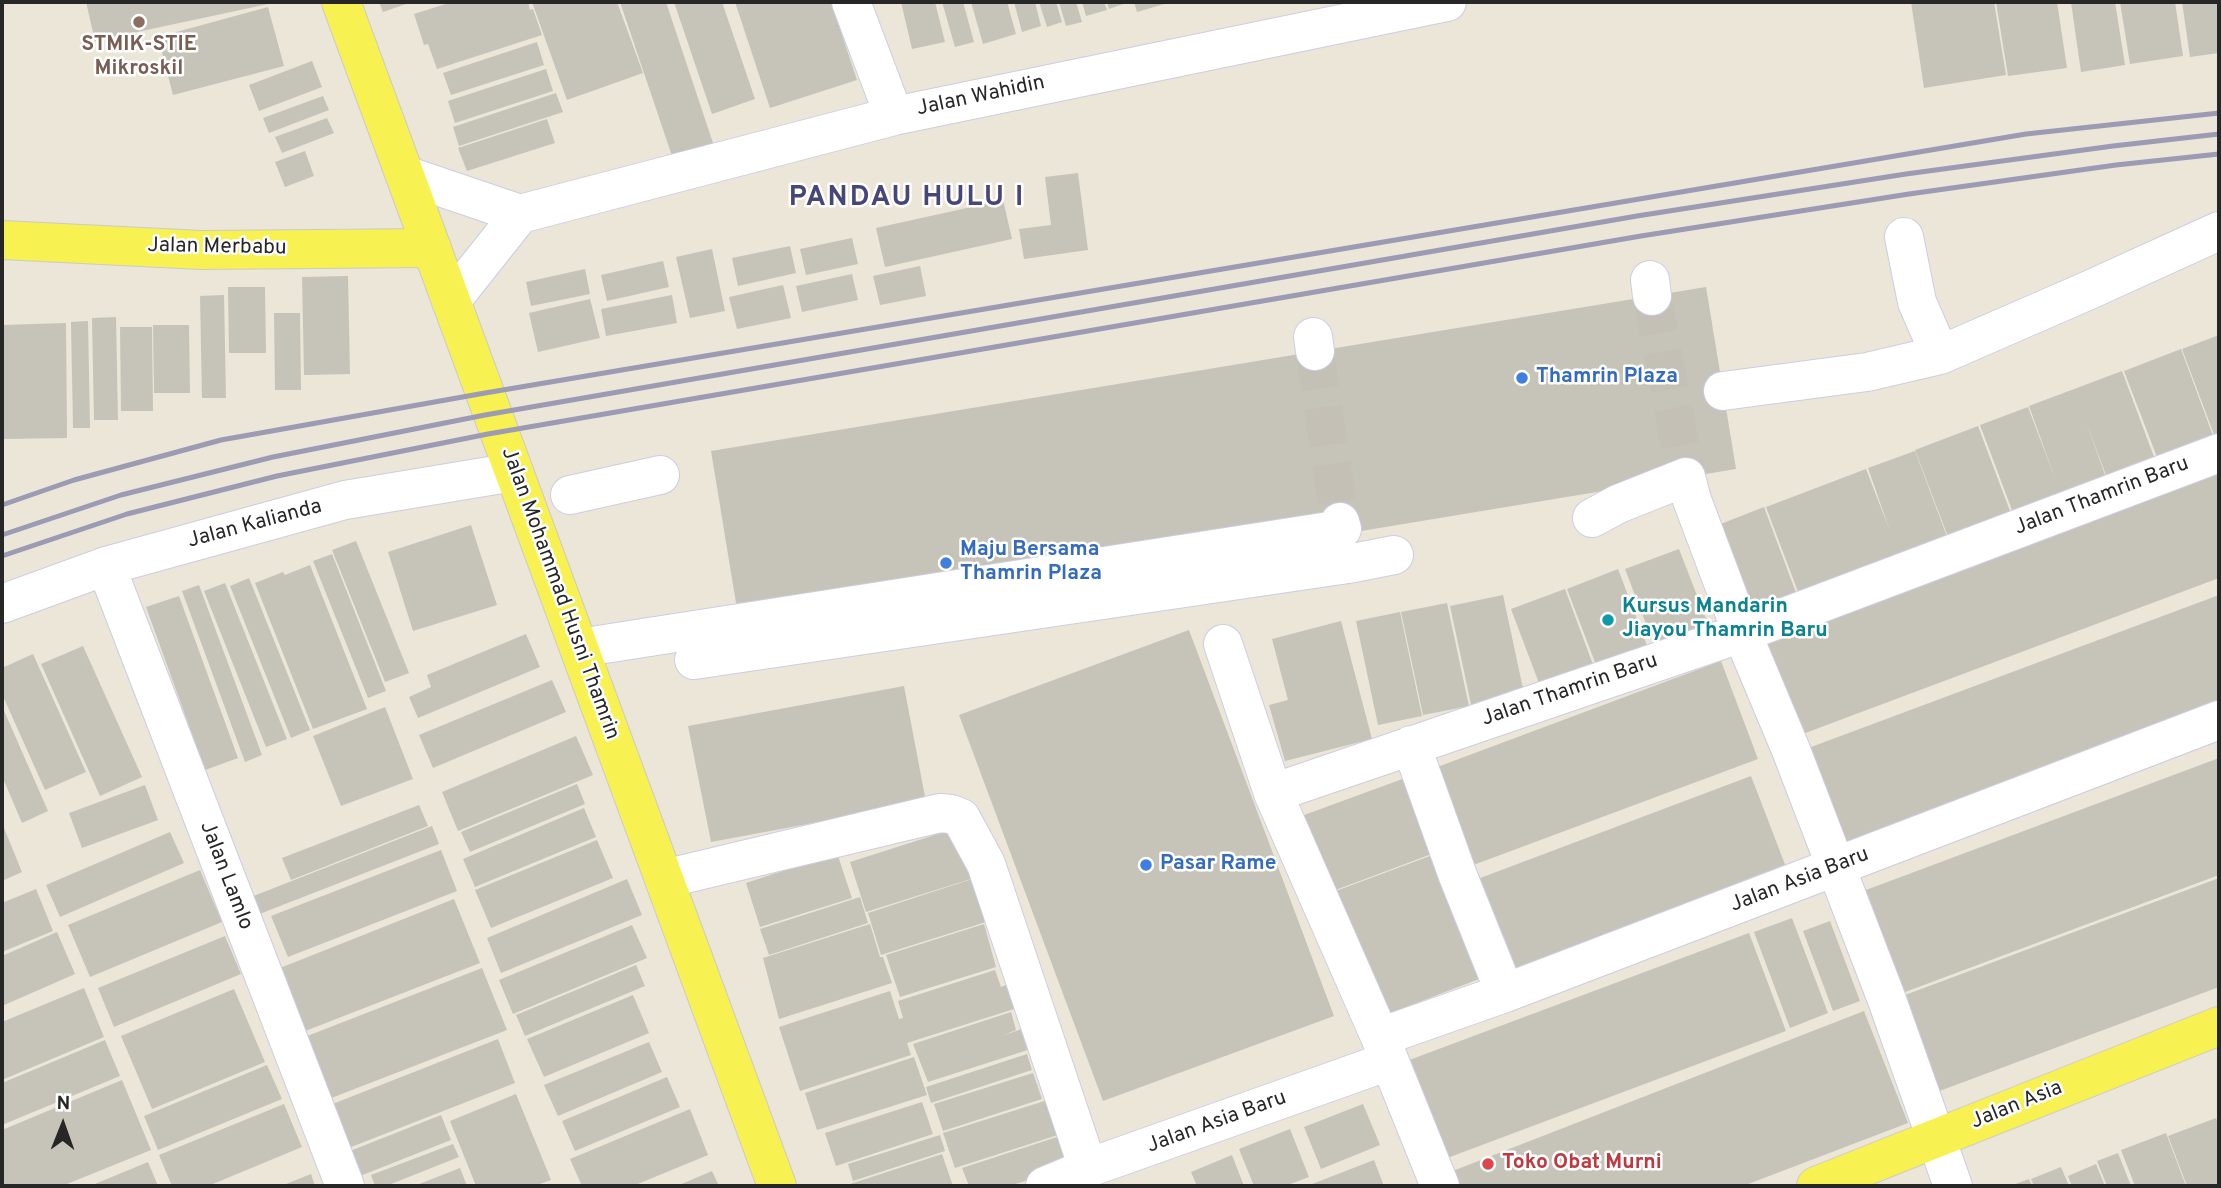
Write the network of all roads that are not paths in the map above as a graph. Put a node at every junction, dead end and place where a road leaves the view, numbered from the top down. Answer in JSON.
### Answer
{"nodes":[{"id":1,"x":341,"y":2,"type":"edge"},
{"id":2,"x":850,"y":2,"type":"edge"},
{"id":3,"x":1447,"y":2,"type":"edge"},
{"id":4,"x":1298,"y":16,"type":"edge"},
{"id":5,"x":894,"y":116,"type":"junction"},
{"id":6,"x":405,"y":175,"type":"junction"},
{"id":7,"x":520,"y":215,"type":"junction"},
{"id":8,"x":2219,"y":231,"type":"edge"},
{"id":9,"x":1904,"y":237,"type":"dead end"},
{"id":10,"x":2,"y":240,"type":"edge"},
{"id":11,"x":432,"y":248,"type":"junction"},
{"id":12,"x":451,"y":301,"type":"junction"},
{"id":13,"x":1940,"y":355,"type":"junction"},
{"id":14,"x":1723,"y":391,"type":"dead end"},
{"id":15,"x":2219,"y":453,"type":"edge"},
{"id":16,"x":514,"y":472,"type":"junction"},
{"id":17,"x":660,"y":475,"type":"dead end"},
{"id":18,"x":570,"y":495,"type":"dead end"},
{"id":19,"x":1592,"y":518,"type":"dead end"},
{"id":20,"x":1343,"y":538,"type":"junction"},
{"id":21,"x":1394,"y":555,"type":"dead end"},
{"id":22,"x":106,"y":566,"type":"junction"},
{"id":23,"x":2,"y":604,"type":"edge"},
{"id":24,"x":1742,"y":632,"type":"junction"},
{"id":25,"x":1223,"y":643,"type":"dead end"},
{"id":26,"x":579,"y":648,"type":"junction"},
{"id":27,"x":694,"y":660,"type":"dead end"},
{"id":28,"x":2219,"y":720,"type":"edge"},
{"id":29,"x":1411,"y":745,"type":"junction"},
{"id":30,"x":1273,"y":793,"type":"junction"},
{"id":31,"x":1837,"y":867,"type":"junction"},
{"id":32,"x":664,"y":879,"type":"junction"},
{"id":33,"x":1505,"y":993,"type":"junction"},
{"id":34,"x":2219,"y":1026,"type":"edge"},
{"id":35,"x":1384,"y":1049,"type":"junction"},
{"id":36,"x":1937,"y":1138,"type":"junction"},
{"id":37,"x":1088,"y":1168,"type":"junction"},
{"id":38,"x":345,"y":1186,"type":"edge"},
{"id":39,"x":777,"y":1186,"type":"edge"},
{"id":40,"x":1045,"y":1186,"type":"edge"},
{"id":41,"x":1440,"y":1186,"type":"edge"},
{"id":42,"x":1816,"y":1186,"type":"edge"},
{"id":43,"x":1953,"y":1186,"type":"edge"}],
"edges":[{"from":1,"to":6,"type":"main road","name":"Jalan Mohammad Husni Thamrin"},
{"from":2,"to":5,"type":"street"},
{"from":3,"to":4,"type":"street","name":"Jalan Wahidin"},
{"from":4,"to":5,"type":"street","name":"Jalan Wahidin"},
{"from":5,"to":7,"type":"street","name":"Jalan Wahidin"},
{"from":6,"to":7,"type":"street"},
{"from":6,"to":11,"type":"main road","name":"Jalan Mohammad Husni Thamrin"},
{"from":7,"to":12,"type":"street"},
{"from":8,"to":13,"type":"street"},
{"from":9,"to":13,"type":"street"},
{"from":10,"to":11,"type":"main road","name":"Jalan Merbabu"},
{"from":11,"to":12,"type":"main road","name":"Jalan Mohammad Husni Thamrin"},
{"from":12,"to":16,"type":"main road","name":"Jalan Mohammad Husni Thamrin"},
{"from":13,"to":14,"type":"street"},
{"from":15,"to":24,"type":"street","name":"Jalan Thamrin Baru"},
{"from":16,"to":22,"type":"street","name":"Jalan Kalianda"},
{"from":16,"to":26,"type":"main road","name":"Jalan Mohammad Husni Thamrin"},
{"from":17,"to":18,"type":"street"},
{"from":19,"to":24,"type":"street"},
{"from":20,"to":21,"type":"street"},
{"from":20,"to":26,"type":"street"},
{"from":20,"to":27,"type":"street"},
{"from":22,"to":23,"type":"street","name":"Jalan Kalianda"},
{"from":22,"to":38,"type":"street","name":"Jalan Lamlo"},
{"from":24,"to":29,"type":"street","name":"Jalan Thamrin Baru"},
{"from":24,"to":31,"type":"street"},
{"from":25,"to":30,"type":"street"},
{"from":26,"to":32,"type":"main road","name":"Jalan Mohammad Husni Thamrin"},
{"from":28,"to":31,"type":"street","name":"Jalan Asia Baru"},
{"from":29,"to":30,"type":"street","name":"Jalan Thamrin Baru"},
{"from":29,"to":33,"type":"street"},
{"from":30,"to":35,"type":"street"},
{"from":31,"to":33,"type":"street","name":"Jalan Asia Baru"},
{"from":31,"to":36,"type":"street"},
{"from":32,"to":37,"type":"street"},
{"from":32,"to":39,"type":"main road","name":"Jalan Mohammad Husni Thamrin"},
{"from":33,"to":35,"type":"street","name":"Jalan Asia Baru"},
{"from":34,"to":36,"type":"main road","name":"Jalan Asia"},
{"from":35,"to":37,"type":"street","name":"Jalan Asia Baru"},
{"from":35,"to":41,"type":"street"},
{"from":36,"to":42,"type":"main road","name":"Jalan Asia"},
{"from":36,"to":43,"type":"street"},
{"from":37,"to":40,"type":"street","name":"Jalan Asia Baru"}]}
